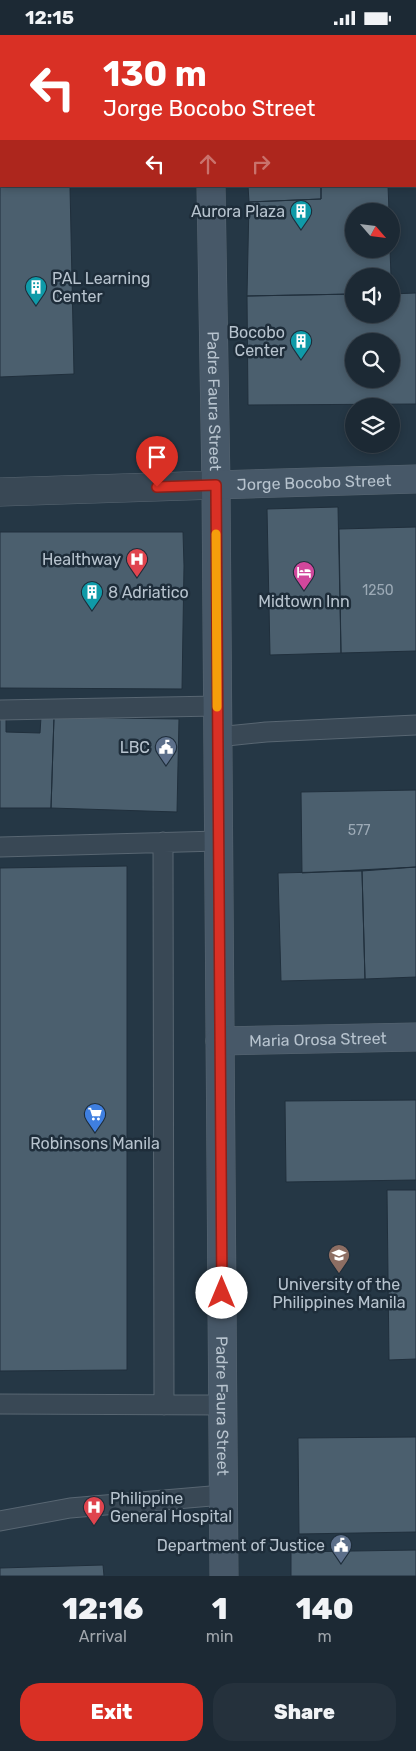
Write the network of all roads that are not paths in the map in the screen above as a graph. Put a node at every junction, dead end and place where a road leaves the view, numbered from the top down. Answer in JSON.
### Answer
{"nodes":[{"id":1,"x":212,"y":187,"type":"edge"},
{"id":2,"x":416,"y":479,"type":"edge"},
{"id":3,"x":216,"y":485,"type":"junction"},
{"id":4,"x":0,"y":492,"type":"edge"},
{"id":5,"x":217,"y":706,"type":"junction"},
{"id":6,"x":0,"y":709,"type":"edge"},
{"id":7,"x":416,"y":725,"type":"edge"},
{"id":8,"x":217,"y":737,"type":"junction"},
{"id":9,"x":218,"y":841,"type":"junction"},
{"id":10,"x":163,"y":842,"type":"junction"},
{"id":11,"x":0,"y":847,"type":"edge"},
{"id":12,"x":416,"y":1037,"type":"edge"},
{"id":13,"x":220,"y":1041,"type":"junction"},
{"id":14,"x":0,"y":1405,"type":"edge"},
{"id":15,"x":164,"y":1405,"type":"junction"},
{"id":16,"x":223,"y":1405,"type":"junction"},
{"id":17,"x":223,"y":1495,"type":"junction"},
{"id":18,"x":0,"y":1521,"type":"edge"},
{"id":19,"x":224,"y":1576,"type":"edge"}],
"edges":[{"from":1,"to":3,"type":"street","name":"Padre Faura Street"},
{"from":2,"to":3,"type":"street","name":"Jorge Bocobo Street"},
{"from":3,"to":4,"type":"street","name":"Jorge Bocobo Street"},
{"from":3,"to":5,"type":"street","name":"Padre Faura Street"},
{"from":5,"to":6,"type":"lane"},
{"from":5,"to":8,"type":"street","name":"Padre Faura Street"},
{"from":7,"to":8,"type":"lane"},
{"from":8,"to":9,"type":"street","name":"Padre Faura Street"},
{"from":9,"to":10,"type":"lane"},
{"from":9,"to":13,"type":"street","name":"Padre Faura Street"},
{"from":10,"to":11,"type":"lane"},
{"from":10,"to":15,"type":"lane"},
{"from":12,"to":13,"type":"street","name":"Maria Orosa Street"},
{"from":13,"to":16,"type":"street","name":"Padre Faura Street"},
{"from":14,"to":15,"type":"lane"},
{"from":15,"to":16,"type":"lane"},
{"from":16,"to":17,"type":"street","name":"Padre Faura Street"},
{"from":17,"to":18,"type":"lane"},
{"from":17,"to":19,"type":"street","name":"Padre Faura Street"}]}
